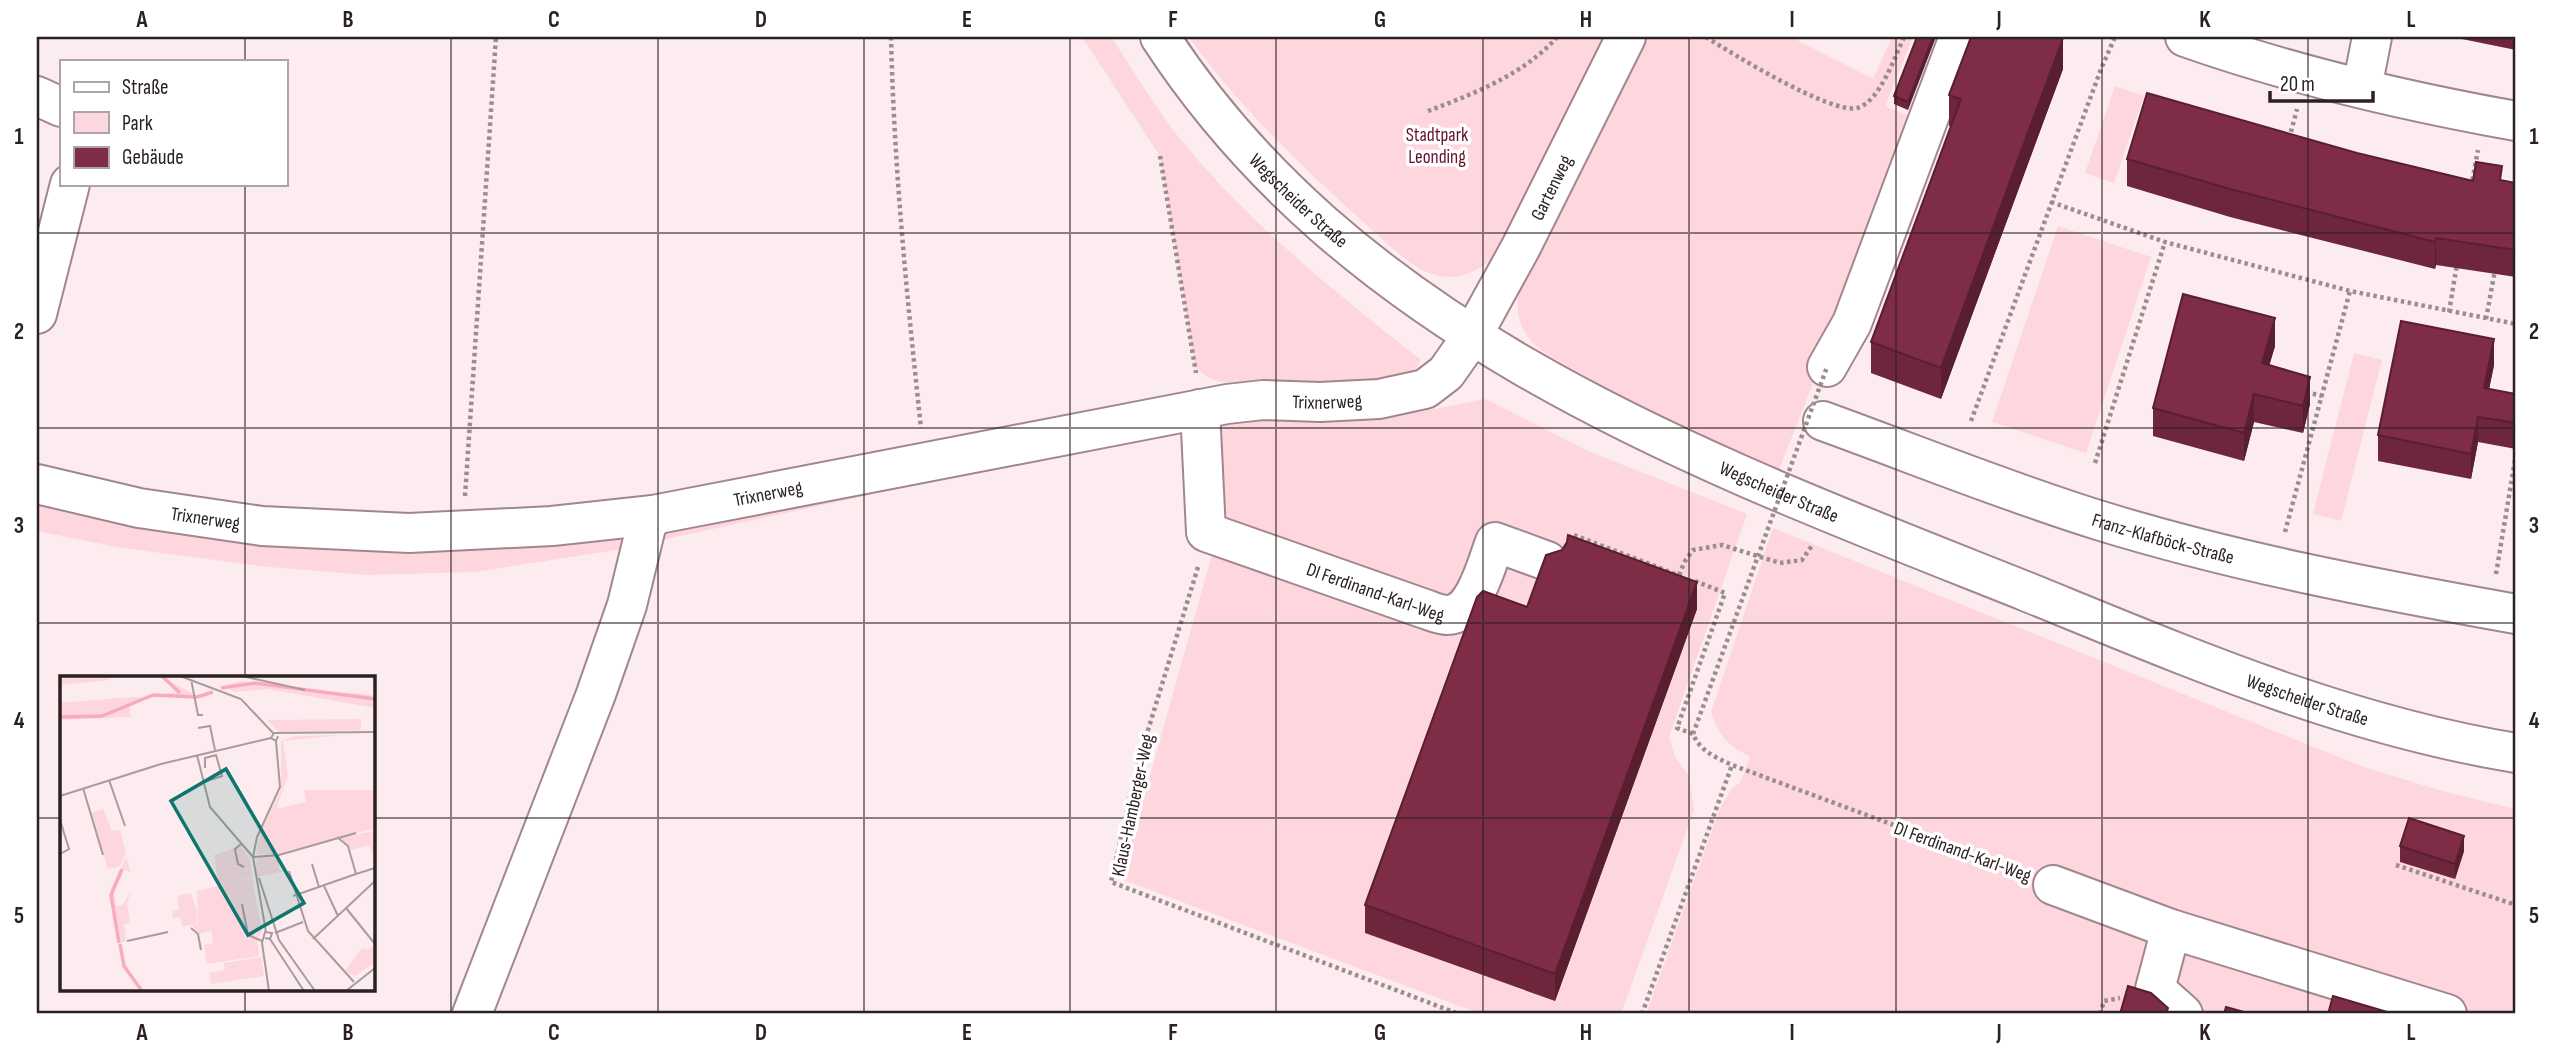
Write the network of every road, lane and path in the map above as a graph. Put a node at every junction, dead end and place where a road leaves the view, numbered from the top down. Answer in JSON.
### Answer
{"nodes":[{"id":1,"x":496,"y":37,"type":"edge"},
{"id":2,"x":891,"y":37,"type":"edge"},
{"id":3,"x":1160,"y":37,"type":"edge"},
{"id":4,"x":1557,"y":37,"type":"edge"},
{"id":5,"x":1626,"y":37,"type":"edge"},
{"id":6,"x":1706,"y":37,"type":"edge"},
{"id":7,"x":1904,"y":37,"type":"edge"},
{"id":8,"x":1959,"y":37,"type":"edge"},
{"id":9,"x":2115,"y":37,"type":"edge"},
{"id":10,"x":2185,"y":37,"type":"edge"},
{"id":11,"x":2372,"y":37,"type":"edge"},
{"id":12,"x":2362,"y":89,"type":"junction"},
{"id":13,"x":37,"y":96,"type":"edge"},
{"id":14,"x":60,"y":107,"type":"edge"},
{"id":15,"x":1428,"y":111,"type":"dead end"},
{"id":16,"x":2516,"y":121,"type":"edge"},
{"id":17,"x":1160,"y":156,"type":"dead end"},
{"id":18,"x":2473,"y":175,"type":"edge"},
{"id":19,"x":69,"y":186,"type":"edge"},
{"id":20,"x":2471,"y":189,"type":"edge"},
{"id":21,"x":2052,"y":202,"type":"junction"},
{"id":22,"x":2165,"y":242,"type":"junction"},
{"id":23,"x":2459,"y":257,"type":"edge"},
{"id":24,"x":2496,"y":264,"type":"edge"},
{"id":25,"x":2350,"y":291,"type":"junction"},
{"id":26,"x":2449,"y":312,"type":"junction"},
{"id":27,"x":37,"y":314,"type":"edge"},
{"id":28,"x":2486,"y":319,"type":"junction"},
{"id":29,"x":2516,"y":324,"type":"edge"},
{"id":30,"x":1472,"y":336,"type":"junction"},
{"id":31,"x":1195,"y":367,"type":"dead end"},
{"id":32,"x":1827,"y":367,"type":"joint"},
{"id":33,"x":2299,"y":390,"type":"edge"},
{"id":34,"x":2322,"y":396,"type":"junction"},
{"id":35,"x":1200,"y":409,"type":"junction"},
{"id":36,"x":1823,"y":421,"type":"dead end"},
{"id":37,"x":1971,"y":421,"type":"dead end"},
{"id":38,"x":2516,"y":454,"type":"edge"},
{"id":39,"x":924,"y":462,"type":"junction"},
{"id":40,"x":2095,"y":463,"type":"dead end"},
{"id":41,"x":37,"y":484,"type":"edge"},
{"id":42,"x":653,"y":515,"type":"junction"},
{"id":43,"x":463,"y":532,"type":"junction"},
{"id":44,"x":1206,"y":532,"type":"junction"},
{"id":45,"x":1817,"y":538,"type":"dead end"},
{"id":46,"x":1547,"y":561,"type":"joint"},
{"id":47,"x":2276,"y":566,"type":"junction"},
{"id":48,"x":1661,"y":568,"type":"junction"},
{"id":49,"x":1679,"y":575,"type":"junction"},
{"id":50,"x":1657,"y":578,"type":"edge"},
{"id":51,"x":2503,"y":612,"type":"edge"},
{"id":52,"x":1692,"y":734,"type":"junction"},
{"id":53,"x":2516,"y":753,"type":"edge"},
{"id":54,"x":1732,"y":765,"type":"junction"},
{"id":55,"x":2396,"y":866,"type":"dead end"},
{"id":56,"x":2053,"y":885,"type":"joint"},
{"id":57,"x":2516,"y":905,"type":"edge"},
{"id":58,"x":2171,"y":929,"type":"junction"},
{"id":59,"x":472,"y":1014,"type":"edge"},
{"id":60,"x":1459,"y":1014,"type":"edge"},
{"id":61,"x":1642,"y":1014,"type":"edge"},
{"id":62,"x":2183,"y":1014,"type":"edge"},
{"id":63,"x":2447,"y":1014,"type":"edge"}],
"edges":[{"from":1,"to":43,"type":"path"},
{"from":2,"to":39,"type":"path"},
{"from":3,"to":30,"type":"street","name":"Wegscheider Straße"},
{"from":4,"to":15,"type":"path"},
{"from":5,"to":30,"type":"street","name":"Gartenweg"},
{"from":6,"to":7,"type":"path"},
{"from":8,"to":32,"type":"street"},
{"from":9,"to":21,"type":"path"},
{"from":10,"to":12,"type":"street"},
{"from":11,"to":12,"type":"street"},
{"from":12,"to":16,"type":"street"},
{"from":13,"to":14,"type":"street"},
{"from":17,"to":31,"type":"path"},
{"from":18,"to":20,"type":"path"},
{"from":19,"to":27,"type":"street"},
{"from":21,"to":22,"type":"path"},
{"from":21,"to":37,"type":"path"},
{"from":22,"to":25,"type":"path"},
{"from":22,"to":40,"type":"path"},
{"from":23,"to":26,"type":"path"},
{"from":24,"to":28,"type":"path"},
{"from":25,"to":26,"type":"path"},
{"from":25,"to":34,"type":"path"},
{"from":26,"to":28,"type":"path"},
{"from":28,"to":29,"type":"path"},
{"from":30,"to":35,"type":"street","name":"Trixnerweg"},
{"from":30,"to":53,"type":"street","name":"Wegscheider Straße"},
{"from":32,"to":52,"type":"path","bridge":true},
{"from":33,"to":34,"type":"path"},
{"from":34,"to":47,"type":"path"},
{"from":35,"to":39,"type":"street","name":"Trixnerweg"},
{"from":35,"to":44,"type":"street"},
{"from":36,"to":47,"type":"street","name":"Franz-Klafböck-Straße"},
{"from":38,"to":51,"type":"path"},
{"from":39,"to":42,"type":"street","name":"Trixnerweg"},
{"from":41,"to":43,"type":"street","name":"Trixnerweg"},
{"from":42,"to":43,"type":"street","name":"Trixnerweg"},
{"from":42,"to":59,"type":"street"},
{"from":44,"to":46,"type":"street","name":"DI Ferdinand-Karl-Weg"},
{"from":44,"to":60,"type":"path","name":"Klaus-Hamberger-Weg"},
{"from":45,"to":49,"type":"path"},
{"from":46,"to":48,"type":"path"},
{"from":47,"to":51,"type":"street","name":"Franz-Klafböck-Straße"},
{"from":48,"to":49,"type":"path"},
{"from":48,"to":50,"type":"path"},
{"from":49,"to":52,"type":"path"},
{"from":52,"to":54,"type":"path","name":"DI Ferdinand-Karl-Weg"},
{"from":54,"to":56,"type":"path","name":"DI Ferdinand-Karl-Weg"},
{"from":54,"to":61,"type":"path"},
{"from":55,"to":57,"type":"path"},
{"from":56,"to":58,"type":"street","name":"DI Ferdinand-Karl-Weg"},
{"from":58,"to":62,"type":"street"},
{"from":58,"to":63,"type":"street","name":"DI Ferdinand-Karl-Weg"}]}
